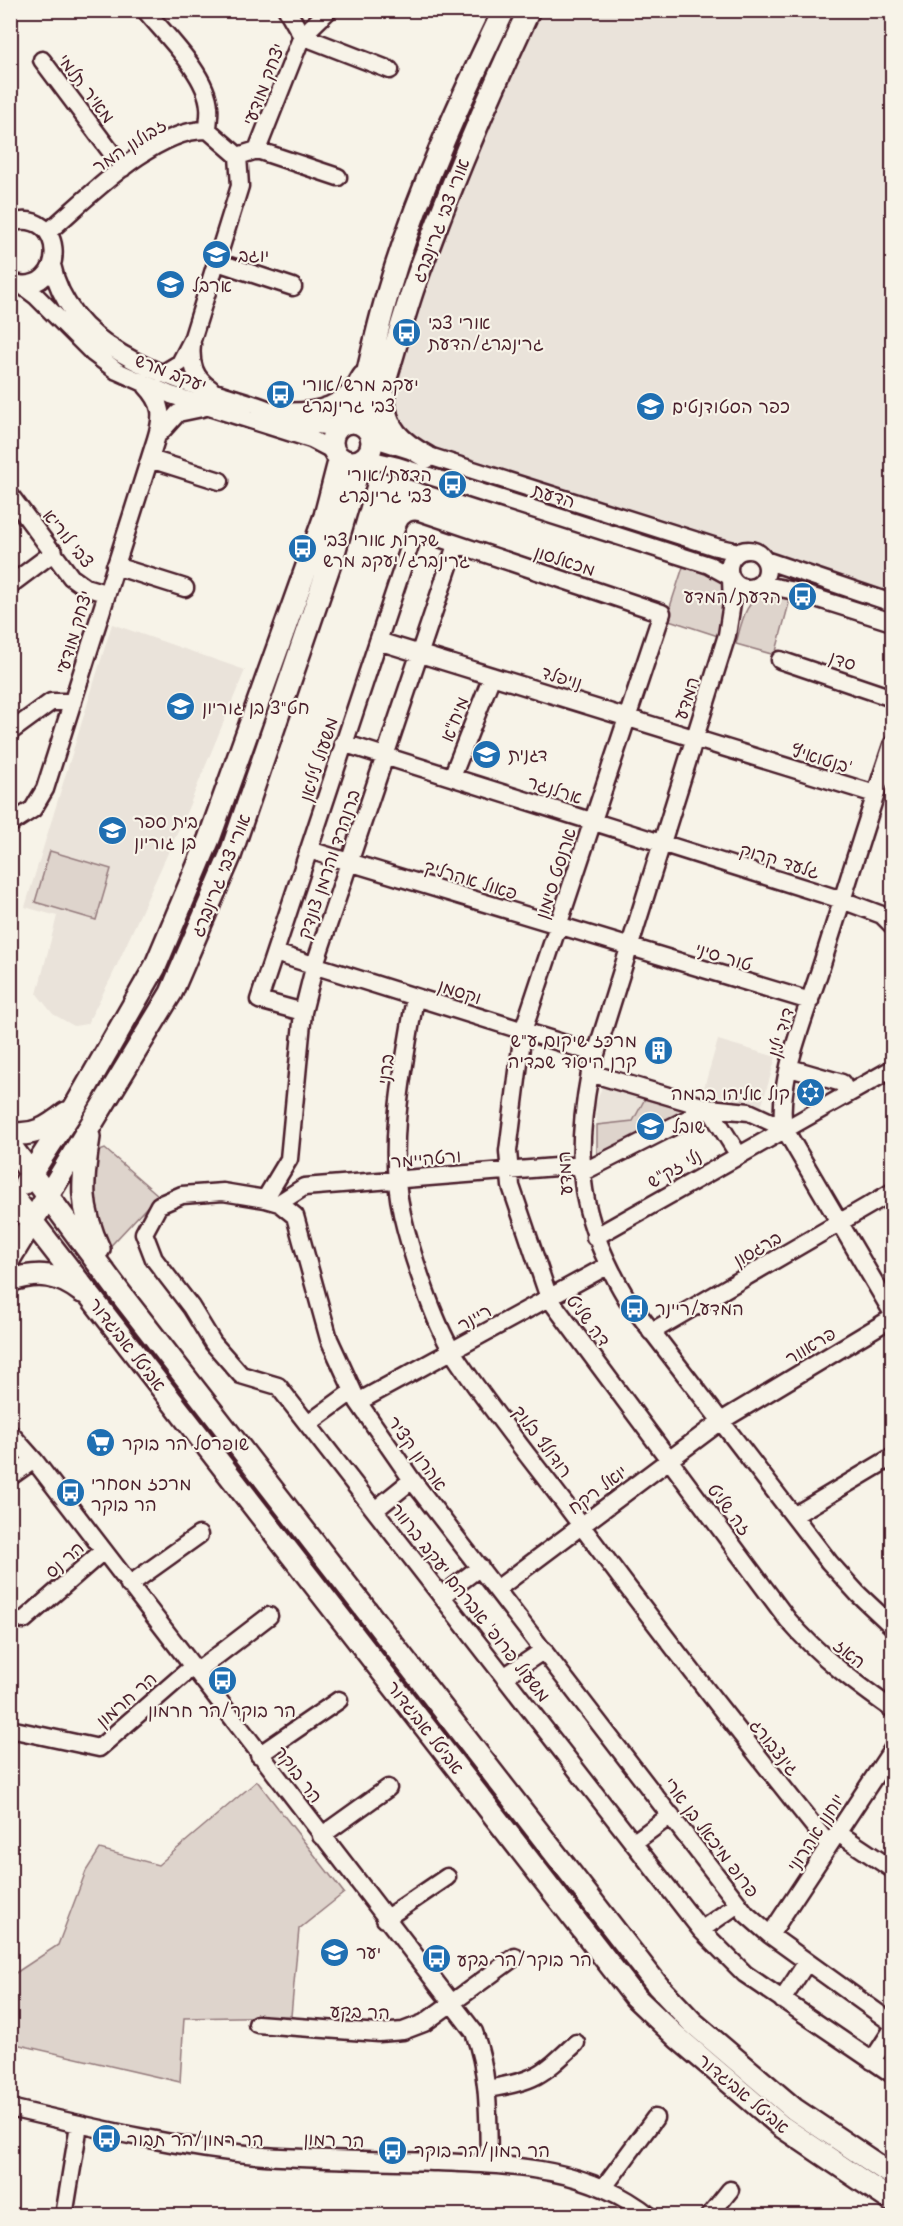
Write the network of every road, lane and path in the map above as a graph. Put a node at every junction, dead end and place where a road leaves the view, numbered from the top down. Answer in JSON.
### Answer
{"nodes":[{"id":1,"x":145,"y":10,"type":"edge"},
{"id":2,"x":287,"y":10,"type":"edge"},
{"id":3,"x":329,"y":10,"type":"edge"},
{"id":4,"x":504,"y":10,"type":"edge"},
{"id":5,"x":529,"y":10,"type":"edge"},
{"id":6,"x":302,"y":36,"type":"junction"},
{"id":7,"x":42,"y":60,"type":"dead end"},
{"id":8,"x":390,"y":70,"type":"dead end"},
{"id":9,"x":208,"y":130,"type":"junction"},
{"id":10,"x":257,"y":150,"type":"junction"},
{"id":11,"x":238,"y":156,"type":"junction"},
{"id":12,"x":123,"y":168,"type":"junction"},
{"id":13,"x":338,"y":177,"type":"dead end"},
{"id":14,"x":10,"y":223,"type":"edge"},
{"id":15,"x":48,"y":232,"type":"junction"},
{"id":16,"x":218,"y":262,"type":"junction"},
{"id":17,"x":52,"y":265,"type":"junction"},
{"id":18,"x":15,"y":283,"type":"edge"},
{"id":19,"x":293,"y":287,"type":"dead end"},
{"id":20,"x":192,"y":340,"type":"junction"},
{"id":21,"x":369,"y":366,"type":"junction"},
{"id":22,"x":162,"y":374,"type":"junction"},
{"id":23,"x":386,"y":381,"type":"junction"},
{"id":24,"x":146,"y":386,"type":"junction"},
{"id":25,"x":212,"y":400,"type":"junction"},
{"id":26,"x":285,"y":414,"type":"junction"},
{"id":27,"x":344,"y":424,"type":"junction"},
{"id":28,"x":372,"y":437,"type":"junction"},
{"id":29,"x":156,"y":439,"type":"junction"},
{"id":30,"x":337,"y":454,"type":"junction"},
{"id":31,"x":427,"y":457,"type":"junction"},
{"id":32,"x":150,"y":459,"type":"junction"},
{"id":33,"x":363,"y":459,"type":"junction"},
{"id":34,"x":220,"y":481,"type":"dead end"},
{"id":35,"x":10,"y":495,"type":"edge"},
{"id":36,"x":456,"y":545,"type":"junction"},
{"id":37,"x":54,"y":552,"type":"junction"},
{"id":38,"x":739,"y":552,"type":"junction"},
{"id":39,"x":765,"y":561,"type":"junction"},
{"id":40,"x":115,"y":566,"type":"junction"},
{"id":41,"x":730,"y":578,"type":"junction"},
{"id":42,"x":10,"y":585,"type":"edge"},
{"id":43,"x":759,"y":585,"type":"junction"},
{"id":44,"x":185,"y":588,"type":"dead end"},
{"id":45,"x":105,"y":592,"type":"junction"},
{"id":46,"x":892,"y":603,"type":"edge"},
{"id":47,"x":662,"y":613,"type":"joint"},
{"id":48,"x":892,"y":622,"type":"edge"},
{"id":49,"x":727,"y":635,"type":"junction"},
{"id":50,"x":378,"y":640,"type":"junction"},
{"id":51,"x":420,"y":654,"type":"junction"},
{"id":52,"x":780,"y":660,"type":"dead end"},
{"id":53,"x":492,"y":676,"type":"junction"},
{"id":54,"x":892,"y":698,"type":"edge"},
{"id":55,"x":73,"y":702,"type":"junction"},
{"id":56,"x":627,"y":718,"type":"junction"},
{"id":57,"x":10,"y":732,"type":"edge"},
{"id":58,"x":693,"y":738,"type":"junction"},
{"id":59,"x":343,"y":743,"type":"junction"},
{"id":60,"x":892,"y":745,"type":"edge"},
{"id":61,"x":385,"y":756,"type":"junction"},
{"id":62,"x":444,"y":775,"type":"junction"},
{"id":63,"x":875,"y":795,"type":"junction"},
{"id":64,"x":593,"y":822,"type":"junction"},
{"id":65,"x":10,"y":824,"type":"edge"},
{"id":66,"x":661,"y":843,"type":"junction"},
{"id":67,"x":309,"y":850,"type":"junction"},
{"id":68,"x":349,"y":862,"type":"junction"},
{"id":69,"x":842,"y":900,"type":"junction"},
{"id":70,"x":558,"y":925,"type":"junction"},
{"id":71,"x":892,"y":925,"type":"edge"},
{"id":72,"x":628,"y":947,"type":"junction"},
{"id":73,"x":275,"y":953,"type":"junction"},
{"id":74,"x":315,"y":964,"type":"junction"},
{"id":75,"x":416,"y":998,"type":"junction"},
{"id":76,"x":810,"y":1002,"type":"junction"},
{"id":77,"x":303,"y":1012,"type":"junction"},
{"id":78,"x":523,"y":1031,"type":"junction"},
{"id":79,"x":594,"y":1053,"type":"junction"},
{"id":80,"x":790,"y":1068,"type":"junction"},
{"id":81,"x":892,"y":1069,"type":"edge"},
{"id":82,"x":590,"y":1073,"type":"junction"},
{"id":83,"x":848,"y":1094,"type":"junction"},
{"id":84,"x":76,"y":1105,"type":"junction"},
{"id":85,"x":710,"y":1108,"type":"junction"},
{"id":86,"x":91,"y":1126,"type":"junction"},
{"id":87,"x":784,"y":1128,"type":"junction"},
{"id":88,"x":10,"y":1133,"type":"edge"},
{"id":89,"x":10,"y":1145,"type":"edge"},
{"id":90,"x":508,"y":1151,"type":"joint"},
{"id":91,"x":738,"y":1154,"type":"junction"},
{"id":92,"x":581,"y":1169,"type":"junction"},
{"id":93,"x":32,"y":1174,"type":"junction"},
{"id":94,"x":510,"y":1178,"type":"junction"},
{"id":95,"x":398,"y":1180,"type":"junction"},
{"id":96,"x":892,"y":1192,"type":"edge"},
{"id":97,"x":49,"y":1195,"type":"junction"},
{"id":98,"x":12,"y":1199,"type":"edge"},
{"id":99,"x":272,"y":1201,"type":"junction"},
{"id":100,"x":33,"y":1221,"type":"junction"},
{"id":101,"x":840,"y":1223,"type":"junction"},
{"id":102,"x":595,"y":1237,"type":"junction"},
{"id":103,"x":10,"y":1258,"type":"edge"},
{"id":104,"x":608,"y":1266,"type":"junction"},
{"id":105,"x":10,"y":1281,"type":"edge"},
{"id":106,"x":120,"y":1293,"type":"junction"},
{"id":107,"x":549,"y":1298,"type":"junction"},
{"id":108,"x":97,"y":1304,"type":"junction"},
{"id":109,"x":892,"y":1312,"type":"edge"},
{"id":110,"x":892,"y":1318,"type":"edge"},
{"id":111,"x":651,"y":1332,"type":"junction"},
{"id":112,"x":452,"y":1351,"type":"junction"},
{"id":113,"x":356,"y":1397,"type":"junction"},
{"id":114,"x":721,"y":1421,"type":"junction"},
{"id":115,"x":308,"y":1424,"type":"junction"},
{"id":116,"x":10,"y":1433,"type":"edge"},
{"id":117,"x":892,"y":1456,"type":"edge"},
{"id":118,"x":34,"y":1460,"type":"junction"},
{"id":119,"x":669,"y":1460,"type":"junction"},
{"id":120,"x":10,"y":1477,"type":"edge"},
{"id":121,"x":412,"y":1480,"type":"junction"},
{"id":122,"x":375,"y":1510,"type":"junction"},
{"id":123,"x":795,"y":1515,"type":"junction"},
{"id":124,"x":581,"y":1525,"type":"junction"},
{"id":125,"x":199,"y":1535,"type":"dead end"},
{"id":126,"x":103,"y":1551,"type":"junction"},
{"id":127,"x":480,"y":1567,"type":"junction"},
{"id":128,"x":129,"y":1585,"type":"junction"},
{"id":129,"x":497,"y":1588,"type":"junction"},
{"id":130,"x":441,"y":1596,"type":"junction"},
{"id":131,"x":269,"y":1616,"type":"dead end"},
{"id":132,"x":889,"y":1617,"type":"edge"},
{"id":133,"x":24,"y":1620,"type":"dead end"},
{"id":134,"x":788,"y":1620,"type":"joint"},
{"id":135,"x":544,"y":1650,"type":"junction"},
{"id":136,"x":194,"y":1670,"type":"junction"},
{"id":137,"x":690,"y":1672,"type":"joint"},
{"id":138,"x":504,"y":1677,"type":"junction"},
{"id":139,"x":339,"y":1700,"type":"dead end"},
{"id":140,"x":892,"y":1708,"type":"edge"},
{"id":141,"x":591,"y":1710,"type":"joint"},
{"id":142,"x":10,"y":1729,"type":"edge"},
{"id":143,"x":892,"y":1750,"type":"edge"},
{"id":144,"x":259,"y":1755,"type":"junction"},
{"id":145,"x":388,"y":1788,"type":"dead end"},
{"id":146,"x":671,"y":1815,"type":"junction"},
{"id":147,"x":321,"y":1836,"type":"junction"},
{"id":148,"x":834,"y":1839,"type":"junction"},
{"id":149,"x":633,"y":1843,"type":"junction"},
{"id":150,"x":892,"y":1869,"type":"edge"},
{"id":151,"x":447,"y":1877,"type":"dead end"},
{"id":152,"x":738,"y":1904,"type":"junction"},
{"id":153,"x":385,"y":1919,"type":"junction"},
{"id":154,"x":701,"y":1930,"type":"junction"},
{"id":155,"x":770,"y":1935,"type":"junction"},
{"id":156,"x":515,"y":1957,"type":"dead end"},
{"id":157,"x":807,"y":1962,"type":"junction"},
{"id":158,"x":782,"y":2000,"type":"junction"},
{"id":159,"x":453,"y":2003,"type":"junction"},
{"id":160,"x":892,"y":2023,"type":"edge"},
{"id":161,"x":257,"y":2024,"type":"dead end"},
{"id":162,"x":892,"y":2030,"type":"edge"},
{"id":163,"x":576,"y":2043,"type":"dead end"},
{"id":164,"x":872,"y":2061,"type":"junction"},
{"id":165,"x":892,"y":2074,"type":"edge"},
{"id":166,"x":488,"y":2089,"type":"junction"},
{"id":167,"x":10,"y":2108,"type":"edge"},
{"id":168,"x":655,"y":2118,"type":"dead end"},
{"id":169,"x":79,"y":2125,"type":"junction"},
{"id":170,"x":489,"y":2164,"type":"junction"},
{"id":171,"x":892,"y":2175,"type":"edge"},
{"id":172,"x":604,"y":2187,"type":"junction"},
{"id":173,"x":730,"y":2190,"type":"dead end"},
{"id":174,"x":892,"y":2201,"type":"edge"},
{"id":175,"x":64,"y":2216,"type":"edge"},
{"id":176,"x":650,"y":2216,"type":"edge"},
{"id":177,"x":709,"y":2216,"type":"edge"}],
"edges":[{"from":1,"to":9,"type":"street"},
{"from":2,"to":6,"type":"street"},
{"from":3,"to":6,"type":"street","name":"יצחק מודעי"},
{"from":4,"to":21,"type":"main road","name":"אורי צבי גרינברג"},
{"from":5,"to":23,"type":"main road","name":"אורי צבי גרינברג"},
{"from":6,"to":8,"type":"street"},
{"from":6,"to":10,"type":"street","name":"יצחק מודעי"},
{"from":7,"to":12,"type":"street","name":"מאיר תלמי"},
{"from":9,"to":11,"type":"street"},
{"from":9,"to":12,"type":"street","name":"זבולון המר"},
{"from":10,"to":11,"type":"street","name":"יצחק מודעי"},
{"from":10,"to":13,"type":"street"},
{"from":11,"to":16,"type":"street"},
{"from":12,"to":15,"type":"street","name":"זבולון המר"},
{"from":14,"to":15,"type":"street"},
{"from":15,"to":17,"type":"street","name":"יעקב מרש"},
{"from":16,"to":19,"type":"street"},
{"from":16,"to":20,"type":"street"},
{"from":17,"to":18,"type":"street"},
{"from":17,"to":22,"type":"street","name":"יעקב מרש"},
{"from":18,"to":24,"type":"street","name":"יעקב מרש"},
{"from":20,"to":22,"type":"street"},
{"from":20,"to":25,"type":"street"},
{"from":21,"to":26,"type":"main road"},
{"from":21,"to":27,"type":"main road","name":"אורי צבי גרינברג"},
{"from":22,"to":25,"type":"street","name":"יעקב מרש"},
{"from":23,"to":28,"type":"main road","name":"אורי צבי גרינברג"},
{"from":23,"to":31,"type":"main road"},
{"from":24,"to":25,"type":"street","name":"יעקב מרש"},
{"from":24,"to":29,"type":"street","name":"יצחק מודעי"},
{"from":25,"to":26,"type":"street","name":"יעקב מרש"},
{"from":25,"to":29,"type":"street","name":"יצחק מודעי"},
{"from":25,"to":30,"type":"street","name":"יעקב מרש"},
{"from":26,"to":27,"type":"street","name":"יעקב מרש"},
{"from":27,"to":28,"type":"main road"},
{"from":27,"to":30,"type":"main road"},
{"from":28,"to":31,"type":"street","name":"הדעת"},
{"from":28,"to":33,"type":"main road"},
{"from":29,"to":32,"type":"street","name":"יצחק מודעי"},
{"from":30,"to":33,"type":"main road"},
{"from":30,"to":84,"type":"main road","name":"אורי צבי גרינברג"},
{"from":31,"to":38,"type":"street","name":"הדעת"},
{"from":32,"to":34,"type":"street"},
{"from":32,"to":40,"type":"street","name":"יצחק מודעי"},
{"from":33,"to":41,"type":"street","name":"הדעת"},
{"from":33,"to":86,"type":"main road","name":"אורי צבי גרינברג"},
{"from":35,"to":37,"type":"street","name":"צבי לוריא"},
{"from":36,"to":47,"type":"street","name":"מכאלסון"},
{"from":36,"to":50,"type":"street","name":"משעול ליליאן"},
{"from":36,"to":51,"type":"street","name":"ברנהרד והרמן צונדק"},
{"from":37,"to":42,"type":"street"},
{"from":37,"to":45,"type":"street","name":"צבי לוריא"},
{"from":38,"to":39,"type":"street"},
{"from":38,"to":41,"type":"street"},
{"from":39,"to":43,"type":"street"},
{"from":39,"to":46,"type":"street"},
{"from":40,"to":44,"type":"street"},
{"from":40,"to":45,"type":"street","name":"יצחק מודעי"},
{"from":41,"to":43,"type":"street"},
{"from":41,"to":49,"type":"street","name":"המדע"},
{"from":43,"to":48,"type":"street"},
{"from":43,"to":49,"type":"street","name":"המדע"},
{"from":45,"to":55,"type":"street","name":"יצחק מודעי"},
{"from":47,"to":56,"type":"street","name":"ארנסט סימון"},
{"from":49,"to":58,"type":"street","name":"המדע"},
{"from":50,"to":51,"type":"street","name":"נויפלד"},
{"from":50,"to":59,"type":"street","name":"משעול ליליאן"},
{"from":51,"to":53,"type":"street","name":"נויפלד"},
{"from":51,"to":61,"type":"street","name":"ברנהרד והרמן צונדק"},
{"from":52,"to":54,"type":"street","name":"סדן"},
{"from":53,"to":56,"type":"street","name":"נויפלד"},
{"from":53,"to":62,"type":"street","name":"מיח\"א"},
{"from":55,"to":57,"type":"street"},
{"from":55,"to":65,"type":"street","name":"יצחק מודעי"},
{"from":56,"to":58,"type":"street","name":"נויפלד"},
{"from":56,"to":64,"type":"street","name":"ארנסט סימון"},
{"from":58,"to":63,"type":"street","name":"בנטואיץ'"},
{"from":58,"to":66,"type":"street","name":"המדע"},
{"from":59,"to":61,"type":"street","name":"ארלנגר"},
{"from":59,"to":67,"type":"street","name":"משעול ליליאן"},
{"from":60,"to":63,"type":"street","name":"דוד ילין"},
{"from":61,"to":62,"type":"street","name":"ארלנגר"},
{"from":61,"to":68,"type":"street","name":"ברנהרד והרמן צונדק"},
{"from":62,"to":64,"type":"street","name":"ארלנגר"},
{"from":63,"to":69,"type":"street","name":"דוד ילין"},
{"from":64,"to":66,"type":"street","name":"ארלנגר"},
{"from":64,"to":70,"type":"street","name":"ארנסט סימון"},
{"from":66,"to":69,"type":"street","name":"גלעד קרוק"},
{"from":66,"to":72,"type":"street","name":"המדע"},
{"from":67,"to":68,"type":"street","name":"פאול אהרליך"},
{"from":67,"to":73,"type":"street","name":"משעול ליליאן"},
{"from":68,"to":70,"type":"street","name":"פאול אהרליך"},
{"from":68,"to":74,"type":"street","name":"ברנהרד והרמן צונדק"},
{"from":69,"to":71,"type":"street","name":"גלעד קרוק"},
{"from":69,"to":76,"type":"street","name":"דוד ילין"},
{"from":70,"to":72,"type":"street","name":"פאול אהרליך"},
{"from":70,"to":78,"type":"street","name":"ארנסט סימון"},
{"from":72,"to":76,"type":"street","name":"טור סיני"},
{"from":72,"to":79,"type":"street","name":"המדע"},
{"from":73,"to":74,"type":"street","name":"וקסמן"},
{"from":73,"to":77,"type":"street","name":"משעול ליליאן"},
{"from":74,"to":75,"type":"street","name":"וקסמן"},
{"from":74,"to":77,"type":"street","name":"ברנהרד והרמן צונדק"},
{"from":75,"to":78,"type":"street","name":"וקסמן"},
{"from":75,"to":95,"type":"street","name":"ברני"},
{"from":76,"to":80,"type":"street","name":"דוד ילין"},
{"from":77,"to":99,"type":"street","name":"ברנהרד והרמן צונדק"},
{"from":78,"to":79,"type":"street","name":"וקסמן"},
{"from":78,"to":90,"type":"street","name":"ארנסט סימון"},
{"from":79,"to":82,"type":"street","name":"המדע"},
{"from":80,"to":83,"type":"street"},
{"from":80,"to":87,"type":"street","name":"דוד ילין"},
{"from":81,"to":83,"type":"street","name":"נלי זק\"ש"},
{"from":82,"to":85,"type":"street"},
{"from":82,"to":92,"type":"street","name":"המדע"},
{"from":83,"to":87,"type":"street","name":"נלי זק\"ש"},
{"from":84,"to":88,"type":"main road"},
{"from":84,"to":93,"type":"main road","name":"אורי צבי גרינברג"},
{"from":85,"to":87,"type":"street"},
{"from":85,"to":91,"type":"street"},
{"from":85,"to":92,"type":"street"},
{"from":86,"to":97,"type":"main road","name":"אורי צבי גרינברג"},
{"from":86,"to":106,"type":"main road"},
{"from":87,"to":91,"type":"street","name":"נלי זק\"ש"},
{"from":87,"to":101,"type":"street","name":"דוד ילין"},
{"from":89,"to":93,"type":"main road","name":"אביטל אביגדור"},
{"from":90,"to":94,"type":"street","name":"דה שליט"},
{"from":91,"to":102,"type":"street","name":"נלי זק\"ש"},
{"from":92,"to":94,"type":"street","name":"ורטהיימר"},
{"from":92,"to":102,"type":"street","name":"המדע"},
{"from":93,"to":97,"type":"main road","name":"אביטל אביגדור"},
{"from":93,"to":98,"type":"main road","name":"אורי צבי גרינברג"},
{"from":94,"to":95,"type":"street","name":"ורטהיימר"},
{"from":94,"to":107,"type":"street","name":"דה שליט"},
{"from":95,"to":99,"type":"street","name":"ורטהיימר"},
{"from":95,"to":112,"type":"street","name":"רודולף בלוך"},
{"from":96,"to":101,"type":"street","name":"ברגסון"},
{"from":97,"to":100,"type":"main road","name":"אורי צבי גרינברג"},
{"from":97,"to":106,"type":"main road","name":"אביטל אביגדור"},
{"from":98,"to":100,"type":"main road","name":"אביטל אביגדור"},
{"from":99,"to":113,"type":"street","name":"אהרון קציר"},
{"from":99,"to":115,"type":"street","name":"משעול פרופ' אברהם יעקב ברוור"},
{"from":100,"to":103,"type":"main road","name":"אורי צבי גרינברג"},
{"from":100,"to":108,"type":"main road","name":"אביטל אביגדור"},
{"from":101,"to":109,"type":"street","name":"דוד ילין"},
{"from":101,"to":111,"type":"street","name":"ברגסון"},
{"from":102,"to":104,"type":"street","name":"המדע"},
{"from":104,"to":107,"type":"street","name":"ריינר"},
{"from":104,"to":111,"type":"street","name":"המדע"},
{"from":105,"to":108,"type":"main road"},
{"from":106,"to":171,"type":"main road","name":"אביטל אביגדור"},
{"from":107,"to":112,"type":"street","name":"ריינר"},
{"from":107,"to":119,"type":"street","name":"דה שליט"},
{"from":108,"to":174,"type":"main road","name":"אביטל אביגדור"},
{"from":110,"to":114,"type":"street","name":"פראוור"},
{"from":111,"to":114,"type":"street","name":"המדע"},
{"from":112,"to":113,"type":"street","name":"ריינר"},
{"from":112,"to":124,"type":"street","name":"רודולף בלוך"},
{"from":113,"to":115,"type":"street","name":"ריינר"},
{"from":113,"to":121,"type":"street","name":"אהרון קציר"},
{"from":114,"to":119,"type":"street","name":"יואל רקח"},
{"from":114,"to":123,"type":"street","name":"המדע"},
{"from":115,"to":122,"type":"street","name":"משעול פרופ' אברהם יעקב ברוור"},
{"from":116,"to":118,"type":"street","name":"הר בוקר"},
{"from":117,"to":123,"type":"street"},
{"from":118,"to":120,"type":"street"},
{"from":118,"to":126,"type":"street","name":"הר בוקר"},
{"from":119,"to":124,"type":"street","name":"יואל רקח"},
{"from":119,"to":134,"type":"street","name":"זה שליט"},
{"from":121,"to":122,"type":"street"},
{"from":121,"to":127,"type":"street","name":"אהרון קציר"},
{"from":122,"to":130,"type":"street","name":"משעול פרופ' אברהם יעקב ברוור"},
{"from":123,"to":132,"type":"street","name":"המדע"},
{"from":124,"to":129,"type":"street","name":"יואל רקח"},
{"from":124,"to":137,"type":"street","name":"רודולף בלוך"},
{"from":125,"to":128,"type":"street"},
{"from":126,"to":128,"type":"street","name":"הר בוקר"},
{"from":126,"to":133,"type":"street","name":"הר נס"},
{"from":127,"to":129,"type":"street","name":"אהרון קציר"},
{"from":127,"to":130,"type":"street"},
{"from":128,"to":136,"type":"street","name":"הר בוקר"},
{"from":129,"to":135,"type":"street","name":"אהרון קציר"},
{"from":130,"to":138,"type":"street","name":"משעול פרופ' אברהם יעקב ברוור"},
{"from":131,"to":136,"type":"street"},
{"from":134,"to":140,"type":"street","name":"האז"},
{"from":135,"to":138,"type":"street"},
{"from":135,"to":141,"type":"street","name":"אהרון קציר"},
{"from":136,"to":142,"type":"street","name":"הר חרמון"},
{"from":136,"to":144,"type":"street","name":"הר בוקר"},
{"from":137,"to":148,"type":"street","name":"גינצבורג"},
{"from":138,"to":149,"type":"street","name":"משעול פרופ' אברהם יעקב ברוור"},
{"from":139,"to":144,"type":"street"},
{"from":141,"to":146,"type":"street","name":"פרופ מיכאל בן ארי"},
{"from":143,"to":148,"type":"street","name":"יוחנן אהרוני"},
{"from":144,"to":147,"type":"street","name":"הר בוקר"},
{"from":145,"to":147,"type":"street"},
{"from":146,"to":149,"type":"street"},
{"from":146,"to":152,"type":"street","name":"פרופ מיכאל בן ארי"},
{"from":147,"to":153,"type":"street","name":"הר בוקר"},
{"from":148,"to":150,"type":"street","name":"גינצבורג"},
{"from":148,"to":155,"type":"street","name":"יוחנן אהרוני"},
{"from":149,"to":154,"type":"street","name":"משעול פרופ' אברהם יעקב ברוור"},
{"from":151,"to":153,"type":"street"},
{"from":152,"to":154,"type":"street"},
{"from":152,"to":155,"type":"street","name":"פרופ מיכאל בן ארי"},
{"from":153,"to":159,"type":"street","name":"הר בוקר"},
{"from":154,"to":158,"type":"street","name":"משעול פרופ' אברהם יעקב ברוור"},
{"from":155,"to":157,"type":"street","name":"פרופ מיכאל בן ארי"},
{"from":156,"to":159,"type":"street","name":"הר בקע"},
{"from":157,"to":158,"type":"street"},
{"from":157,"to":160,"type":"street","name":"פרופ מיכאל בן ארי"},
{"from":158,"to":164,"type":"street","name":"משעול פרופ' אברהם יעקב ברוור"},
{"from":159,"to":161,"type":"street","name":"הר בקע"},
{"from":159,"to":166,"type":"street","name":"הר בוקר"},
{"from":162,"to":164,"type":"street"},
{"from":163,"to":166,"type":"street"},
{"from":164,"to":165,"type":"street","name":"משעול פרופ' אברהם יעקב ברוור"},
{"from":166,"to":170,"type":"street","name":"הר בוקר"},
{"from":167,"to":169,"type":"street","name":"הר רמון"},
{"from":168,"to":172,"type":"street"},
{"from":169,"to":170,"type":"street","name":"הר רמון"},
{"from":169,"to":175,"type":"street"},
{"from":170,"to":172,"type":"street","name":"הר רמון"},
{"from":172,"to":176,"type":"street","name":"הר רמון"},
{"from":173,"to":177,"type":"street"}]}
